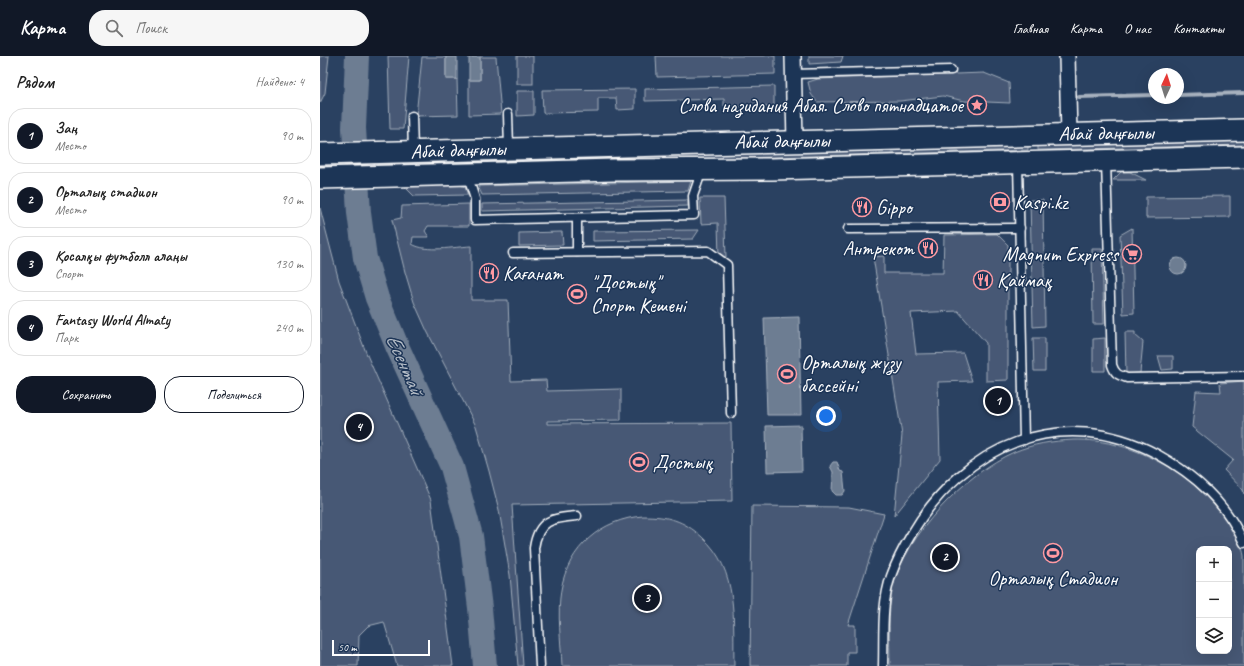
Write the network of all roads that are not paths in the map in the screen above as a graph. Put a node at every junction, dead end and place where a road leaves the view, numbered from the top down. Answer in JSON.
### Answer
{"nodes":[{"id":1,"x":793,"y":56,"type":"edge"},
{"id":2,"x":1067,"y":56,"type":"edge"},
{"id":3,"x":951,"y":70,"type":"dead end"},
{"id":4,"x":794,"y":74,"type":"junction"},
{"id":5,"x":508,"y":114,"type":"dead end"},
{"id":6,"x":412,"y":116,"type":"dead end"},
{"id":7,"x":1244,"y":130,"type":"edge"},
{"id":8,"x":1069,"y":134,"type":"junction"},
{"id":9,"x":795,"y":141,"type":"junction"},
{"id":10,"x":509,"y":148,"type":"junction"},
{"id":11,"x":413,"y":151,"type":"junction"},
{"id":12,"x":326,"y":154,"type":"edge"},
{"id":13,"x":1244,"y":157,"type":"edge"},
{"id":14,"x":1106,"y":160,"type":"junction"},
{"id":15,"x":1018,"y":162,"type":"junction"},
{"id":16,"x":702,"y":169,"type":"junction"},
{"id":17,"x":466,"y":173,"type":"junction"},
{"id":18,"x":326,"y":178,"type":"edge"},
{"id":19,"x":578,"y":218,"type":"junction"},
{"id":20,"x":1020,"y":228,"type":"junction"},
{"id":21,"x":848,"y":229,"type":"dead end"},
{"id":22,"x":577,"y":252,"type":"junction"},
{"id":23,"x":513,"y":253,"type":"dead end"},
{"id":24,"x":1244,"y":376,"type":"edge"},
{"id":25,"x":730,"y":413,"type":"dead end"},
{"id":26,"x":1024,"y":440,"type":"junction"},
{"id":27,"x":577,"y":516,"type":"dead end"},
{"id":28,"x":1244,"y":543,"type":"edge"},
{"id":29,"x":540,"y":666,"type":"edge"},
{"id":30,"x":883,"y":666,"type":"edge"}],
"edges":[{"from":1,"to":4,"type":"street"},
{"from":2,"to":8,"type":"street"},
{"from":3,"to":4,"type":"lane"},
{"from":4,"to":9,"type":"street"},
{"from":5,"to":10,"type":"lane"},
{"from":6,"to":11,"type":"lane"},
{"from":7,"to":8,"type":"main road","name":"Абай даңғылы"},
{"from":8,"to":9,"type":"main road","name":"Абай даңғылы"},
{"from":9,"to":10,"type":"main road","name":"Абай даңғылы"},
{"from":10,"to":11,"type":"main road","name":"Абай даңғылы"},
{"from":11,"to":12,"type":"main road","name":"Абай даңғылы"},
{"from":13,"to":14,"type":"main road","name":"Абай даңғылы"},
{"from":14,"to":15,"type":"main road","name":"Абай даңғылы"},
{"from":14,"to":24,"type":"lane"},
{"from":15,"to":16,"type":"main road","name":"Абай даңғылы"},
{"from":15,"to":20,"type":"lane"},
{"from":16,"to":17,"type":"main road","name":"Абай даңғылы"},
{"from":16,"to":19,"type":"lane"},
{"from":17,"to":18,"type":"main road","name":"Абай даңғылы"},
{"from":17,"to":19,"type":"lane"},
{"from":19,"to":22,"type":"lane"},
{"from":20,"to":21,"type":"lane"},
{"from":20,"to":26,"type":"lane"},
{"from":22,"to":23,"type":"lane"},
{"from":22,"to":25,"type":"lane"},
{"from":26,"to":28,"type":"lane"},
{"from":26,"to":30,"type":"lane"},
{"from":27,"to":29,"type":"lane"}]}
